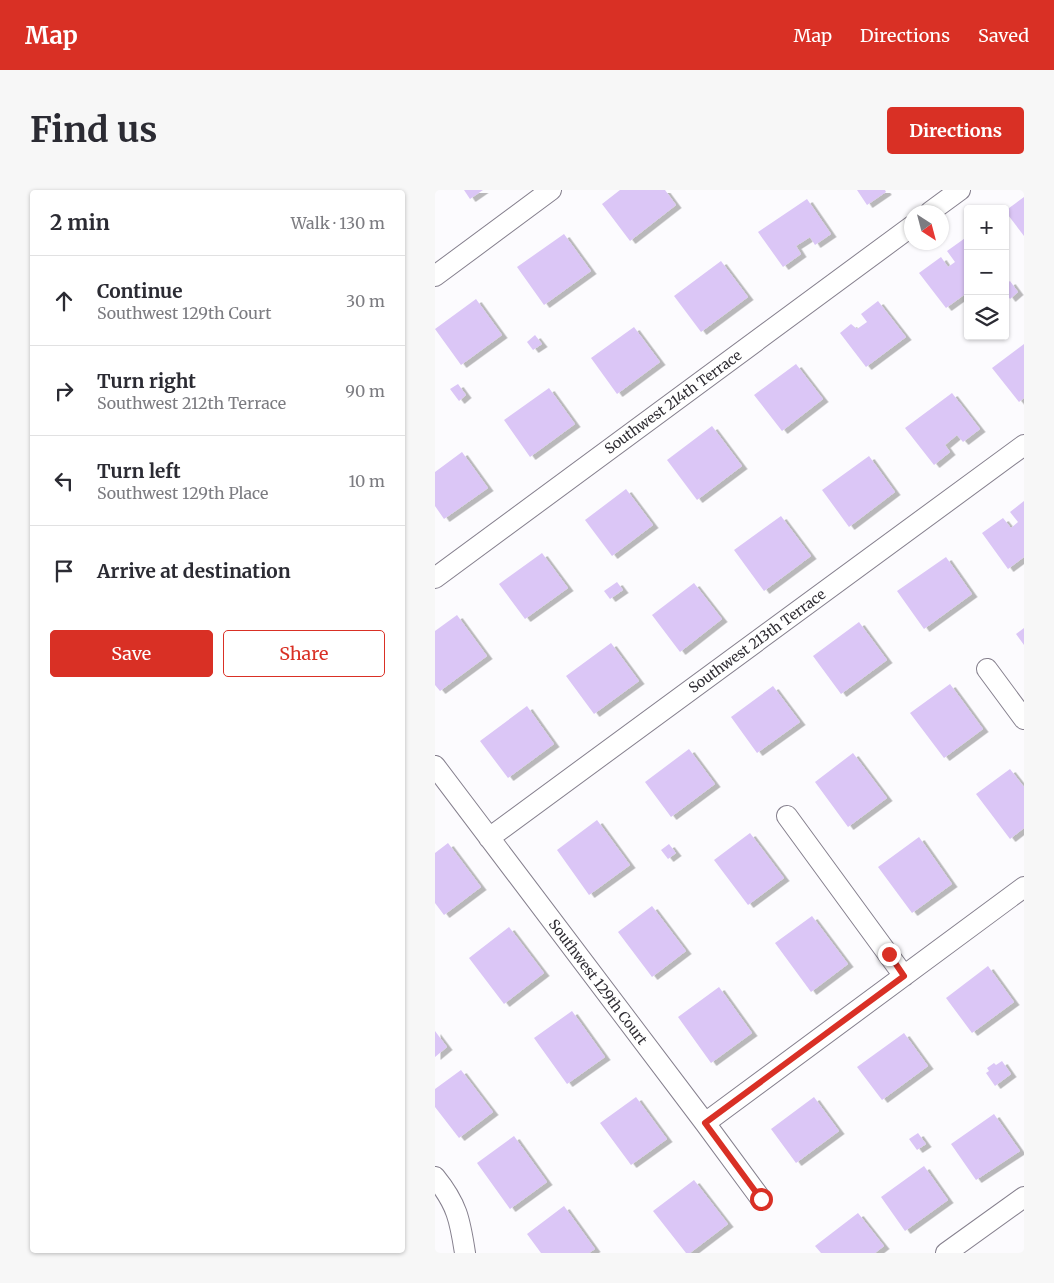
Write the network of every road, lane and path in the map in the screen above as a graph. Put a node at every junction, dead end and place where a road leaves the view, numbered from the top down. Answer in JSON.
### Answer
{"nodes":[{"id":1,"x":551,"y":190,"type":"edge"},
{"id":2,"x":960,"y":190,"type":"edge"},
{"id":3,"x":939,"y":205,"type":"edge"},
{"id":4,"x":904,"y":231,"type":"edge"},
{"id":5,"x":435,"y":276,"type":"edge"},
{"id":6,"x":1024,"y":444,"type":"edge"},
{"id":7,"x":435,"y":578,"type":"edge"},
{"id":8,"x":987,"y":669,"type":"dead end"},
{"id":9,"x":1024,"y":719,"type":"edge"},
{"id":10,"x":435,"y":766,"type":"edge"},
{"id":11,"x":787,"y":816,"type":"dead end"},
{"id":12,"x":489,"y":838,"type":"junction"},
{"id":13,"x":1024,"y":887,"type":"edge"},
{"id":14,"x":904,"y":976,"type":"junction"},
{"id":15,"x":705,"y":1123,"type":"junction"},
{"id":16,"x":435,"y":1177,"type":"edge"},
{"id":17,"x":1024,"y":1197,"type":"edge"},
{"id":18,"x":761,"y":1199,"type":"dead end"},
{"id":19,"x":465,"y":1253,"type":"edge"},
{"id":20,"x":946,"y":1253,"type":"edge"}],
"edges":[{"from":1,"to":5,"type":"street"},
{"from":2,"to":3,"type":"street"},
{"from":4,"to":7,"type":"street","name":"Southwest 214th Terrace"},
{"from":6,"to":12,"type":"street","name":"Southwest 213th Terrace"},
{"from":8,"to":9,"type":"street"},
{"from":10,"to":12,"type":"street","name":"Southwest 129th Court"},
{"from":11,"to":14,"type":"street"},
{"from":12,"to":15,"type":"street","name":"Southwest 129th Court"},
{"from":13,"to":14,"type":"street"},
{"from":14,"to":15,"type":"street"},
{"from":15,"to":18,"type":"street","name":"Southwest 129th Court"},
{"from":16,"to":19,"type":"street"},
{"from":17,"to":20,"type":"street"}]}
